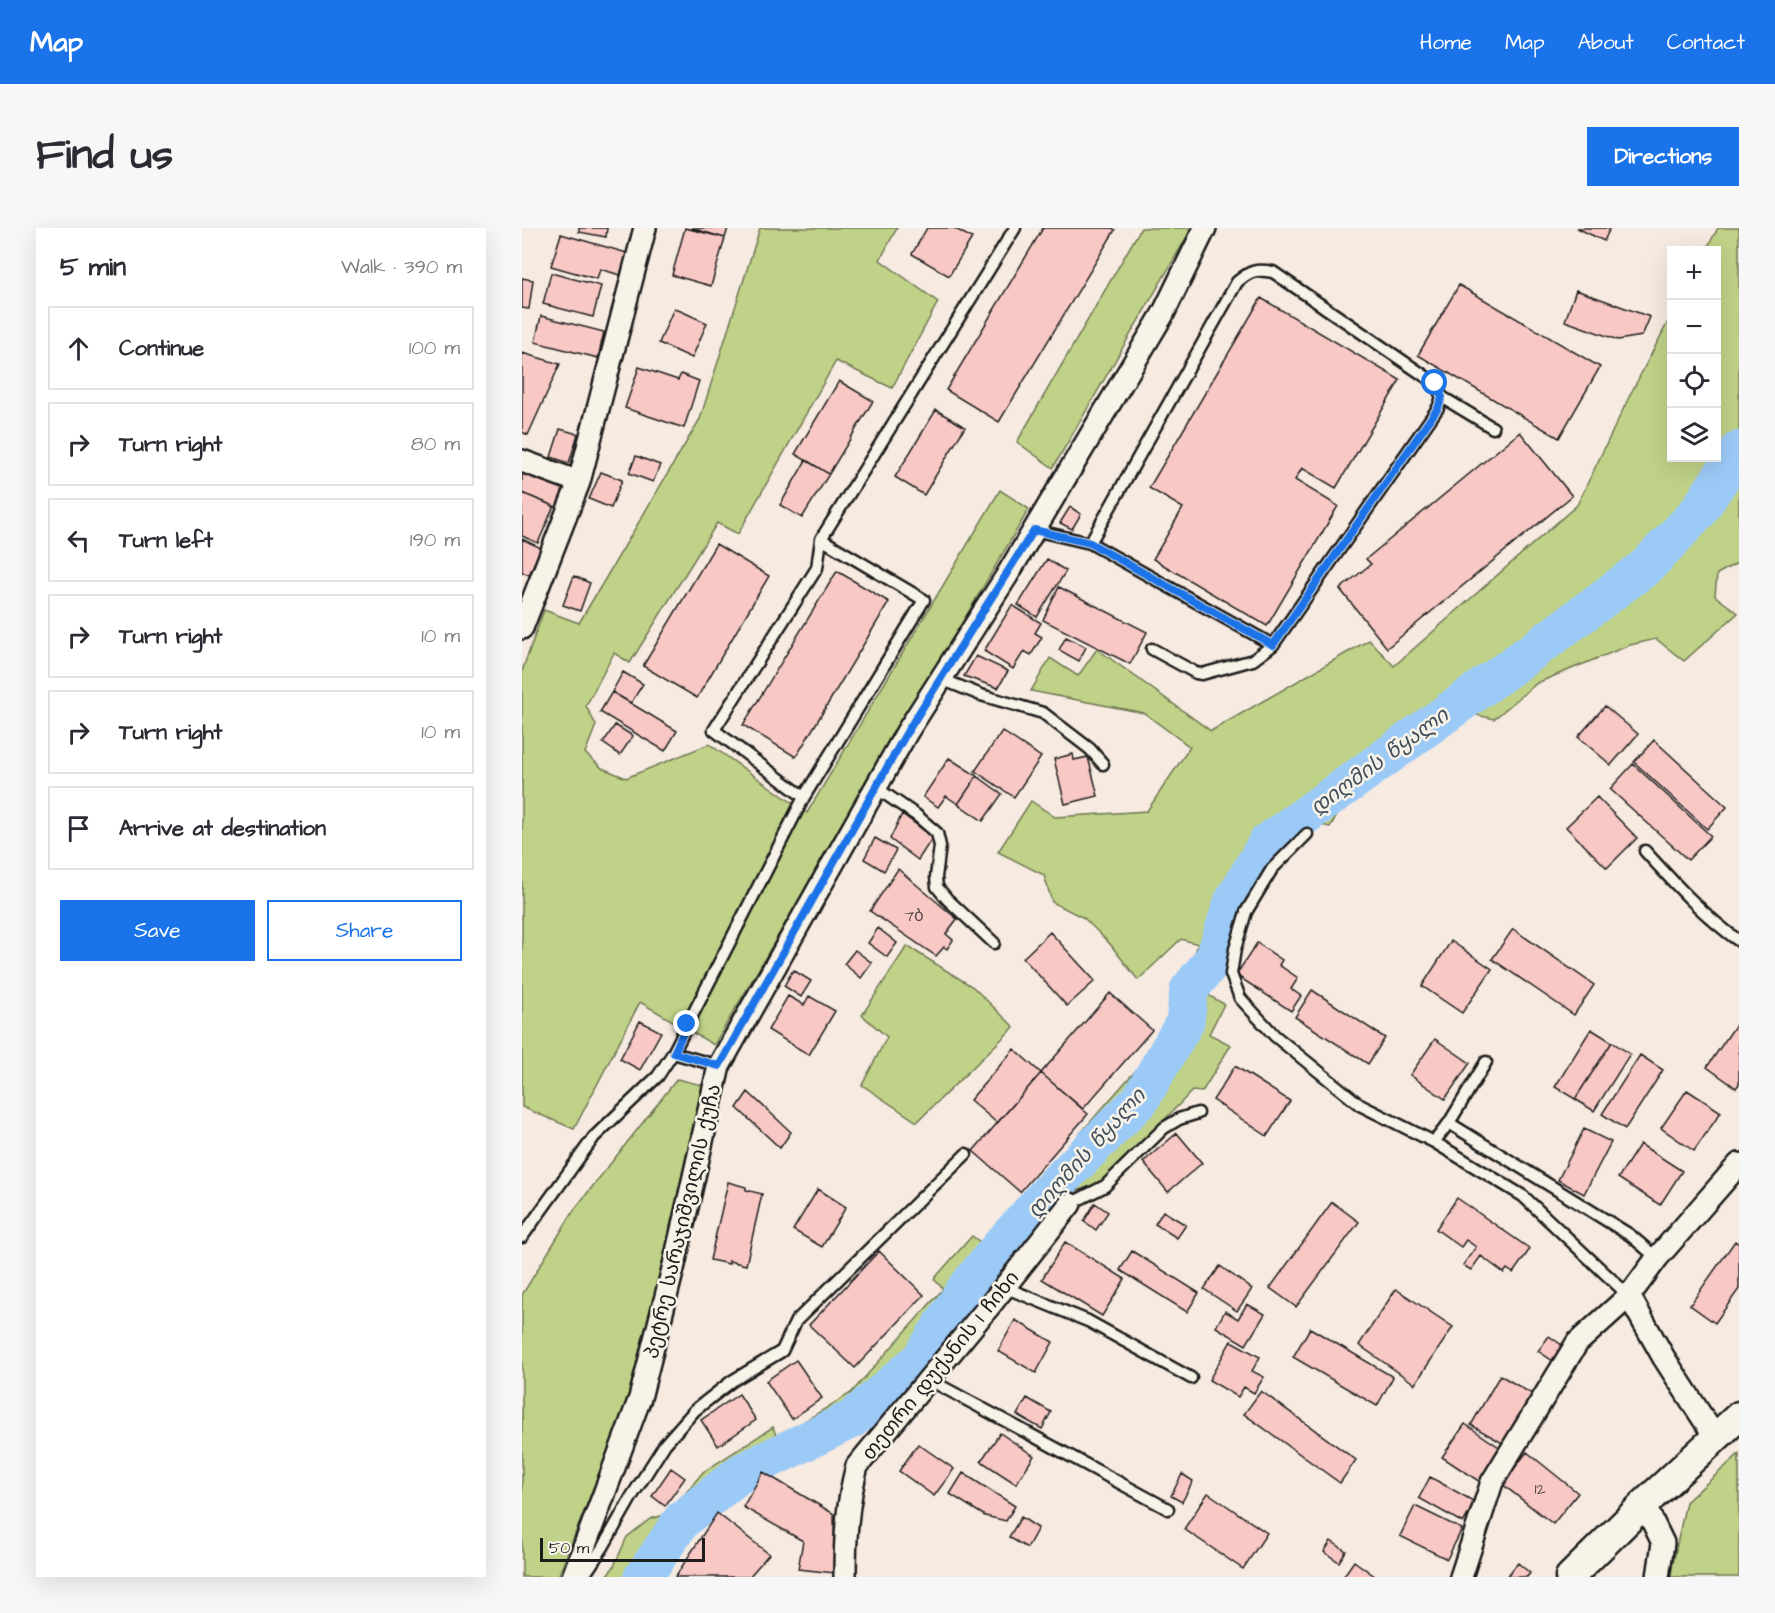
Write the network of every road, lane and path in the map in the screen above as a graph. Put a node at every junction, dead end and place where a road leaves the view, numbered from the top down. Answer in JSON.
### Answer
{"nodes":[{"id":1,"x":645,"y":228,"type":"edge"},
{"id":2,"x":1015,"y":228,"type":"edge"},
{"id":3,"x":1205,"y":228,"type":"edge"},
{"id":4,"x":1442,"y":397,"type":"junction"},
{"id":5,"x":1492,"y":428,"type":"dead end"},
{"id":6,"x":522,"y":462,"type":"edge"},
{"id":7,"x":579,"y":482,"type":"junction"},
{"id":8,"x":1034,"y":530,"type":"junction"},
{"id":9,"x":822,"y":539,"type":"junction"},
{"id":10,"x":1090,"y":543,"type":"junction"},
{"id":11,"x":522,"y":628,"type":"edge"},
{"id":12,"x":1273,"y":645,"type":"junction"},
{"id":13,"x":1152,"y":649,"type":"dead end"},
{"id":14,"x":941,"y":679,"type":"junction"},
{"id":15,"x":1103,"y":764,"type":"dead end"},
{"id":16,"x":875,"y":787,"type":"junction"},
{"id":17,"x":804,"y":797,"type":"junction"},
{"id":18,"x":1306,"y":834,"type":"dead end"},
{"id":19,"x":1645,"y":851,"type":"dead end"},
{"id":20,"x":1739,"y":941,"type":"edge"},
{"id":21,"x":994,"y":943,"type":"dead end"},
{"id":22,"x":674,"y":1053,"type":"junction"},
{"id":23,"x":1486,"y":1062,"type":"dead end"},
{"id":24,"x":719,"y":1066,"type":"junction"},
{"id":25,"x":1198,"y":1113,"type":"dead end"},
{"id":26,"x":1449,"y":1123,"type":"junction"},
{"id":27,"x":1434,"y":1142,"type":"junction"},
{"id":28,"x":966,"y":1155,"type":"dead end"},
{"id":29,"x":1739,"y":1164,"type":"edge"},
{"id":30,"x":1070,"y":1204,"type":"joint"},
{"id":31,"x":522,"y":1237,"type":"edge"},
{"id":32,"x":1657,"y":1258,"type":"junction"},
{"id":33,"x":1004,"y":1287,"type":"junction"},
{"id":34,"x":1629,"y":1296,"type":"junction"},
{"id":35,"x":1191,"y":1378,"type":"dead end"},
{"id":36,"x":928,"y":1379,"type":"junction"},
{"id":37,"x":1739,"y":1416,"type":"edge"},
{"id":38,"x":1715,"y":1437,"type":"junction"},
{"id":39,"x":1644,"y":1504,"type":"junction"},
{"id":40,"x":1168,"y":1509,"type":"dead end"},
{"id":41,"x":573,"y":1577,"type":"edge"},
{"id":42,"x":583,"y":1577,"type":"edge"},
{"id":43,"x":845,"y":1577,"type":"edge"},
{"id":44,"x":1461,"y":1577,"type":"edge"},
{"id":45,"x":1570,"y":1577,"type":"edge"},
{"id":46,"x":1658,"y":1577,"type":"edge"}],
"edges":[{"from":1,"to":7,"type":"street"},
{"from":2,"to":9,"type":"lane"},
{"from":3,"to":8,"type":"street","name":"პეტრე სარაჯიშვილის ქუჩა"},
{"from":4,"to":5,"type":"lane"},
{"from":4,"to":10,"type":"lane"},
{"from":4,"to":12,"type":"lane"},
{"from":6,"to":7,"type":"street"},
{"from":7,"to":11,"type":"street"},
{"from":8,"to":10,"type":"lane"},
{"from":8,"to":14,"type":"street","name":"პეტრე სარაჯიშვილის ქუჩა"},
{"from":9,"to":17,"type":"lane"},
{"from":9,"to":17,"type":"lane"},
{"from":10,"to":12,"type":"lane"},
{"from":12,"to":13,"type":"lane"},
{"from":14,"to":15,"type":"lane"},
{"from":14,"to":16,"type":"street","name":"პეტრე სარაჯიშვილის ქუჩა"},
{"from":16,"to":21,"type":"lane"},
{"from":16,"to":24,"type":"street","name":"პეტრე სარაჯიშვილის ქუჩა"},
{"from":17,"to":22,"type":"lane"},
{"from":18,"to":27,"type":"lane"},
{"from":19,"to":20,"type":"lane"},
{"from":22,"to":24,"type":"lane"},
{"from":22,"to":31,"type":"lane"},
{"from":23,"to":26,"type":"lane"},
{"from":24,"to":41,"type":"street","name":"პეტრე სარაჯიშვილის ქუჩა"},
{"from":25,"to":30,"type":"lane"},
{"from":26,"to":27,"type":"lane"},
{"from":26,"to":32,"type":"lane"},
{"from":27,"to":34,"type":"lane"},
{"from":28,"to":42,"type":"lane"},
{"from":29,"to":32,"type":"street"},
{"from":30,"to":33,"type":"street","name":"თეთრი დუქანის I ჩიხი"},
{"from":32,"to":34,"type":"street"},
{"from":33,"to":35,"type":"lane"},
{"from":33,"to":36,"type":"street","name":"თეთრი დუქანის I ჩიხი"},
{"from":34,"to":38,"type":"street"},
{"from":34,"to":44,"type":"street"},
{"from":36,"to":40,"type":"lane"},
{"from":36,"to":43,"type":"street","name":"თეთრი დუქანის I ჩიხი"},
{"from":37,"to":38,"type":"street"},
{"from":38,"to":39,"type":"street"},
{"from":39,"to":45,"type":"street"},
{"from":39,"to":46,"type":"street"}]}
